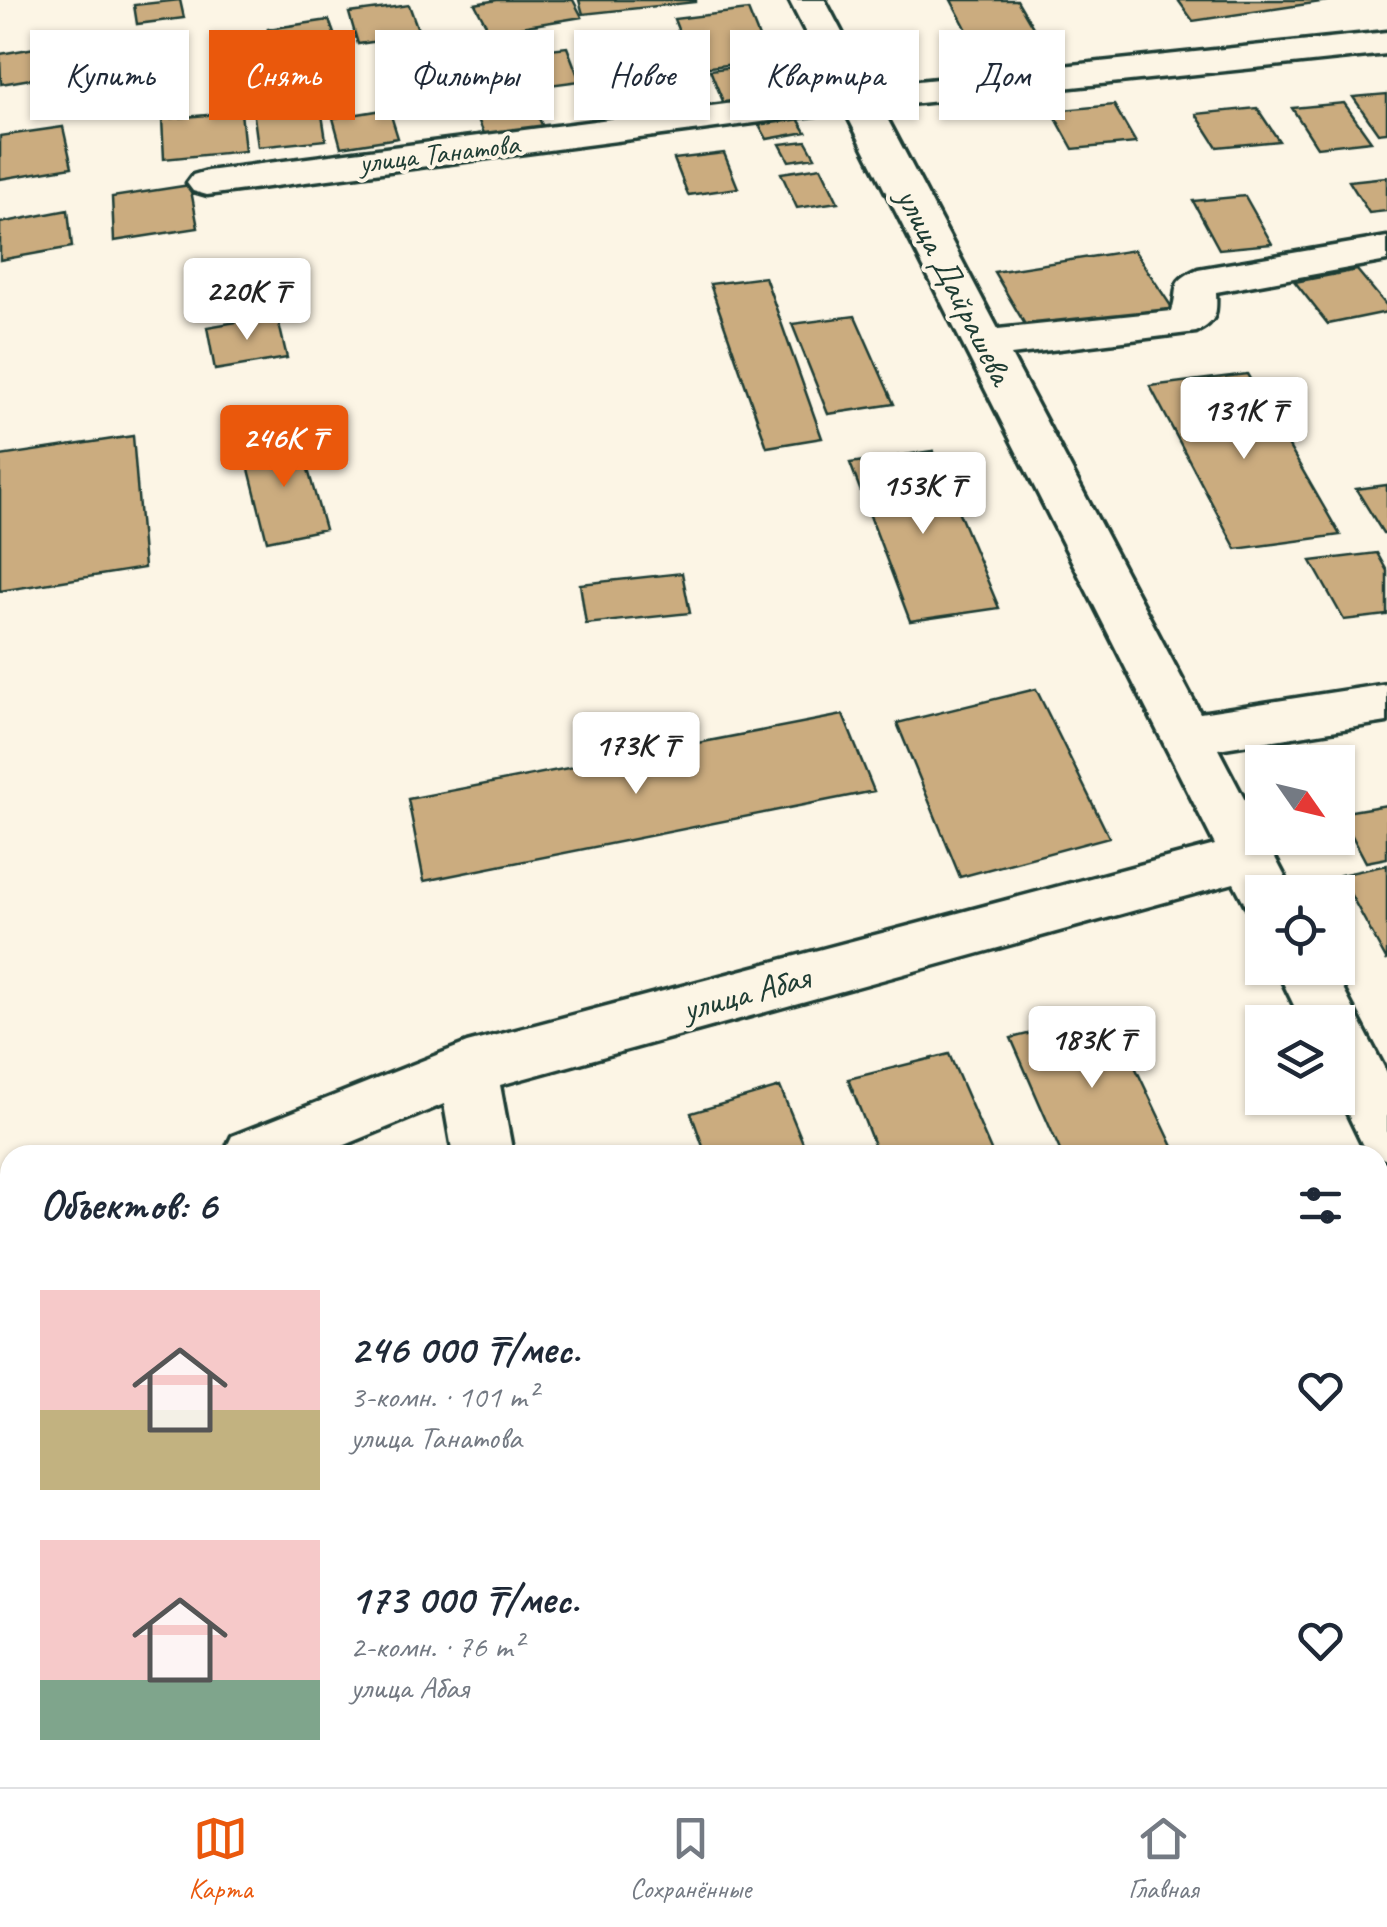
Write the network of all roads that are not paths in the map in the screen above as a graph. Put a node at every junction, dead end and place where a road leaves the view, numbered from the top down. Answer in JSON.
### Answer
{"nodes":[{"id":1,"x":807,"y":0,"type":"edge"},
{"id":2,"x":823,"y":30,"type":"edge"},
{"id":3,"x":1387,"y":43,"type":"edge"},
{"id":4,"x":919,"y":92,"type":"edge"},
{"id":5,"x":730,"y":115,"type":"edge"},
{"id":6,"x":871,"y":120,"type":"edge"},
{"id":7,"x":207,"y":182,"type":"dead end"},
{"id":8,"x":1387,"y":249,"type":"edge"},
{"id":9,"x":985,"y":344,"type":"junction"},
{"id":10,"x":1387,"y":703,"type":"edge"},
{"id":11,"x":1184,"y":736,"type":"junction"},
{"id":12,"x":1257,"y":875,"type":"edge"},
{"id":13,"x":1245,"y":878,"type":"edge"},
{"id":14,"x":467,"y":1068,"type":"junction"},
{"id":15,"x":1355,"y":1069,"type":"edge"},
{"id":16,"x":1387,"y":1133,"type":"edge"},
{"id":17,"x":278,"y":1145,"type":"edge"},
{"id":18,"x":481,"y":1145,"type":"edge"}],
"edges":[{"from":1,"to":2,"type":"street","name":"улица Дайрашева"},
{"from":3,"to":4,"type":"street","name":"улица Танатова"},
{"from":5,"to":7,"type":"street","name":"улица Танатова"},
{"from":6,"to":9,"type":"street","name":"улица Дайрашева"},
{"from":8,"to":9,"type":"street"},
{"from":9,"to":11,"type":"street","name":"улица Дайрашева"},
{"from":10,"to":11,"type":"street"},
{"from":11,"to":12,"type":"street","name":"улица Дайрашева"},
{"from":13,"to":14,"type":"street","name":"улица Абая"},
{"from":14,"to":17,"type":"street","name":"улица Абая"},
{"from":14,"to":18,"type":"street"},
{"from":15,"to":16,"type":"street"}]}
